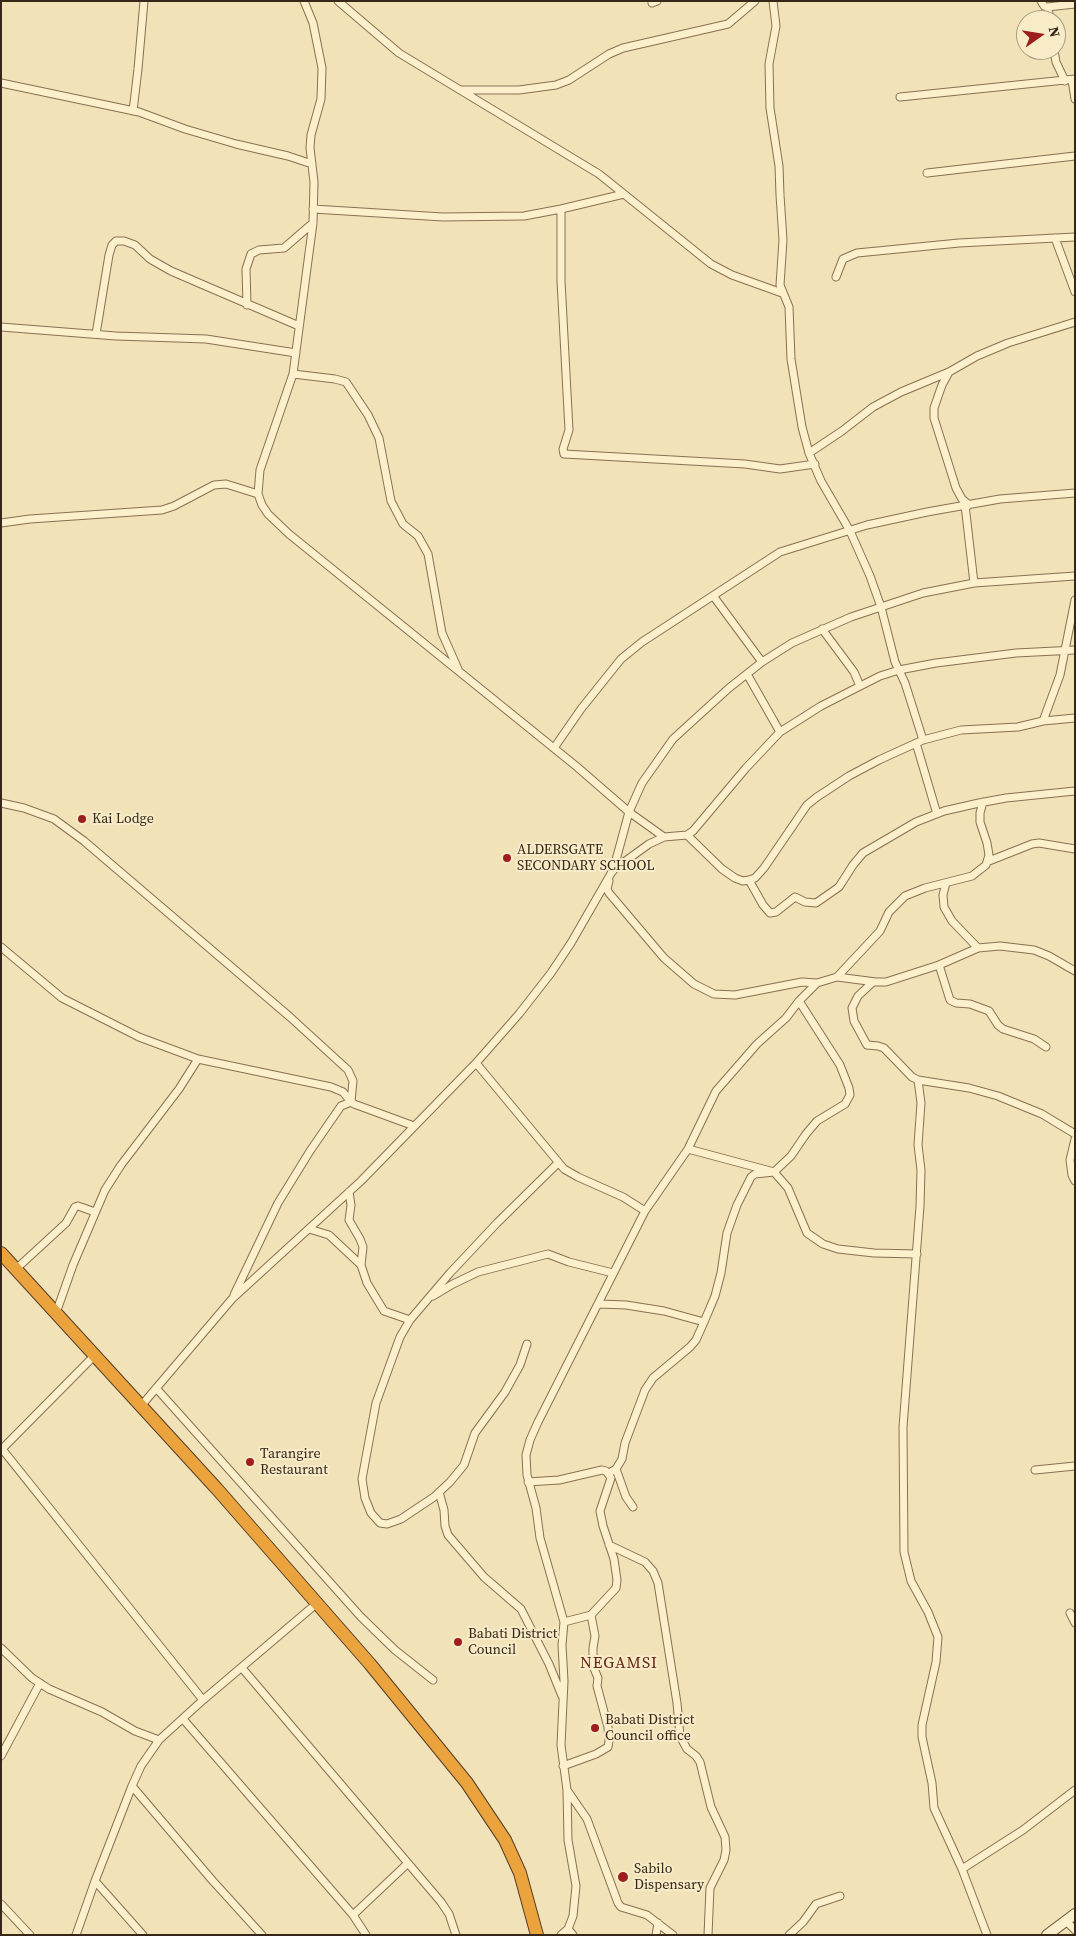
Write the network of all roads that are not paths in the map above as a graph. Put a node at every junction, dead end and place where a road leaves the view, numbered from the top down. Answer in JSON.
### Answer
{"nodes":[{"id":1,"x":144,"y":1,"type":"edge"},
{"id":2,"x":304,"y":1,"type":"edge"},
{"id":3,"x":338,"y":1,"type":"edge"},
{"id":4,"x":755,"y":1,"type":"edge"},
{"id":5,"x":767,"y":1,"type":"edge"},
{"id":6,"x":1041,"y":1,"type":"edge"},
{"id":7,"x":1075,"y":4,"type":"edge"},
{"id":8,"x":774,"y":5,"type":"edge"},
{"id":9,"x":1048,"y":6,"type":"junction"},
{"id":10,"x":1049,"y":10,"type":"edge"},
{"id":11,"x":1056,"y":60,"type":"edge"},
{"id":12,"x":1071,"y":80,"type":"edge"},
{"id":13,"x":1,"y":83,"type":"edge"},
{"id":14,"x":459,"y":90,"type":"junction"},
{"id":15,"x":900,"y":96,"type":"dead end"},
{"id":16,"x":1075,"y":99,"type":"edge"},
{"id":17,"x":133,"y":111,"type":"junction"},
{"id":18,"x":1075,"y":156,"type":"edge"},
{"id":19,"x":312,"y":164,"type":"junction"},
{"id":20,"x":926,"y":173,"type":"dead end"},
{"id":21,"x":624,"y":194,"type":"junction"},
{"id":22,"x":313,"y":209,"type":"junction"},
{"id":23,"x":561,"y":209,"type":"junction"},
{"id":24,"x":313,"y":223,"type":"junction"},
{"id":25,"x":1075,"y":236,"type":"edge"},
{"id":26,"x":1055,"y":238,"type":"junction"},
{"id":27,"x":836,"y":277,"type":"dead end"},
{"id":28,"x":1075,"y":292,"type":"edge"},
{"id":29,"x":782,"y":293,"type":"junction"},
{"id":30,"x":247,"y":305,"type":"junction"},
{"id":31,"x":1075,"y":322,"type":"edge"},
{"id":32,"x":299,"y":326,"type":"junction"},
{"id":33,"x":1,"y":327,"type":"edge"},
{"id":34,"x":96,"y":334,"type":"junction"},
{"id":35,"x":296,"y":353,"type":"junction"},
{"id":36,"x":949,"y":372,"type":"junction"},
{"id":37,"x":292,"y":374,"type":"junction"},
{"id":38,"x":809,"y":453,"type":"junction"},
{"id":39,"x":815,"y":464,"type":"junction"},
{"id":40,"x":1075,"y":493,"type":"edge"},
{"id":41,"x":258,"y":494,"type":"junction"},
{"id":42,"x":967,"y":505,"type":"junction"},
{"id":43,"x":1,"y":523,"type":"edge"},
{"id":44,"x":850,"y":531,"type":"junction"},
{"id":45,"x":1075,"y":576,"type":"edge"},
{"id":46,"x":974,"y":583,"type":"junction"},
{"id":47,"x":714,"y":597,"type":"junction"},
{"id":48,"x":1075,"y":600,"type":"edge"},
{"id":49,"x":881,"y":607,"type":"junction"},
{"id":50,"x":822,"y":629,"type":"junction"},
{"id":51,"x":1075,"y":650,"type":"edge"},
{"id":52,"x":1066,"y":651,"type":"junction"},
{"id":53,"x":762,"y":662,"type":"junction"},
{"id":54,"x":898,"y":670,"type":"junction"},
{"id":55,"x":459,"y":671,"type":"junction"},
{"id":56,"x":747,"y":674,"type":"junction"},
{"id":57,"x":860,"y":686,"type":"junction"},
{"id":58,"x":1075,"y":718,"type":"edge"},
{"id":59,"x":1043,"y":721,"type":"junction"},
{"id":60,"x":780,"y":732,"type":"junction"},
{"id":61,"x":920,"y":742,"type":"junction"},
{"id":62,"x":554,"y":748,"type":"junction"},
{"id":63,"x":1075,"y":791,"type":"edge"},
{"id":64,"x":983,"y":802,"type":"junction"},
{"id":65,"x":1,"y":803,"type":"edge"},
{"id":66,"x":629,"y":812,"type":"junction"},
{"id":67,"x":937,"y":814,"type":"junction"},
{"id":68,"x":687,"y":835,"type":"junction"},
{"id":69,"x":664,"y":837,"type":"junction"},
{"id":70,"x":1075,"y":849,"type":"edge"},
{"id":71,"x":989,"y":861,"type":"junction"},
{"id":72,"x":613,"y":870,"type":"junction"},
{"id":73,"x":749,"y":880,"type":"junction"},
{"id":74,"x":946,"y":884,"type":"junction"},
{"id":75,"x":1,"y":947,"type":"edge"},
{"id":76,"x":978,"y":948,"type":"junction"},
{"id":77,"x":939,"y":966,"type":"junction"},
{"id":78,"x":1075,"y":971,"type":"edge"},
{"id":79,"x":837,"y":977,"type":"junction"},
{"id":80,"x":873,"y":982,"type":"junction"},
{"id":81,"x":817,"y":983,"type":"junction"},
{"id":82,"x":799,"y":1001,"type":"junction"},
{"id":83,"x":1046,"y":1047,"type":"dead end"},
{"id":84,"x":198,"y":1059,"type":"junction"},
{"id":85,"x":476,"y":1063,"type":"junction"},
{"id":86,"x":918,"y":1080,"type":"junction"},
{"id":87,"x":352,"y":1102,"type":"junction"},
{"id":88,"x":414,"y":1126,"type":"junction"},
{"id":89,"x":1075,"y":1134,"type":"edge"},
{"id":90,"x":1075,"y":1138,"type":"edge"},
{"id":91,"x":688,"y":1149,"type":"junction"},
{"id":92,"x":558,"y":1163,"type":"junction"},
{"id":93,"x":774,"y":1172,"type":"junction"},
{"id":94,"x":1075,"y":1181,"type":"edge"},
{"id":95,"x":349,"y":1192,"type":"junction"},
{"id":96,"x":645,"y":1211,"type":"junction"},
{"id":97,"x":95,"y":1212,"type":"junction"},
{"id":98,"x":309,"y":1229,"type":"junction"},
{"id":99,"x":1,"y":1253,"type":"edge"},
{"id":100,"x":916,"y":1254,"type":"junction"},
{"id":101,"x":362,"y":1265,"type":"junction"},
{"id":102,"x":16,"y":1269,"type":"junction"},
{"id":103,"x":613,"y":1273,"type":"junction"},
{"id":104,"x":232,"y":1299,"type":"junction"},
{"id":105,"x":426,"y":1300,"type":"junction"},
{"id":106,"x":599,"y":1304,"type":"junction"},
{"id":107,"x":56,"y":1313,"type":"junction"},
{"id":108,"x":410,"y":1320,"type":"junction"},
{"id":109,"x":704,"y":1322,"type":"junction"},
{"id":110,"x":527,"y":1344,"type":"dead end"},
{"id":111,"x":95,"y":1354,"type":"junction"},
{"id":112,"x":156,"y":1388,"type":"junction"},
{"id":113,"x":141,"y":1406,"type":"junction"},
{"id":114,"x":1,"y":1450,"type":"edge"},
{"id":115,"x":1075,"y":1466,"type":"edge"},
{"id":116,"x":616,"y":1469,"type":"junction"},
{"id":117,"x":1035,"y":1470,"type":"dead end"},
{"id":118,"x":609,"y":1473,"type":"junction"},
{"id":119,"x":528,"y":1482,"type":"junction"},
{"id":120,"x":439,"y":1492,"type":"junction"},
{"id":121,"x":633,"y":1507,"type":"dead end"},
{"id":122,"x":609,"y":1545,"type":"junction"},
{"id":123,"x":316,"y":1604,"type":"junction"},
{"id":124,"x":1070,"y":1613,"type":"dead end"},
{"id":125,"x":591,"y":1615,"type":"junction"},
{"id":126,"x":564,"y":1622,"type":"junction"},
{"id":127,"x":1075,"y":1623,"type":"edge"},
{"id":128,"x":1,"y":1648,"type":"edge"},
{"id":129,"x":242,"y":1668,"type":"junction"},
{"id":130,"x":433,"y":1680,"type":"dead end"},
{"id":131,"x":40,"y":1683,"type":"junction"},
{"id":132,"x":564,"y":1699,"type":"junction"},
{"id":133,"x":202,"y":1700,"type":"junction"},
{"id":134,"x":183,"y":1719,"type":"junction"},
{"id":135,"x":159,"y":1740,"type":"junction"},
{"id":136,"x":1,"y":1756,"type":"edge"},
{"id":137,"x":563,"y":1766,"type":"junction"},
{"id":138,"x":132,"y":1786,"type":"junction"},
{"id":139,"x":567,"y":1790,"type":"junction"},
{"id":140,"x":1075,"y":1790,"type":"edge"},
{"id":141,"x":407,"y":1864,"type":"junction"},
{"id":142,"x":962,"y":1869,"type":"junction"},
{"id":143,"x":95,"y":1881,"type":"junction"},
{"id":144,"x":840,"y":1896,"type":"dead end"},
{"id":145,"x":1,"y":1904,"type":"edge"},
{"id":146,"x":1075,"y":1914,"type":"edge"},
{"id":147,"x":353,"y":1915,"type":"junction"},
{"id":148,"x":1066,"y":1921,"type":"junction"},
{"id":149,"x":658,"y":1923,"type":"junction"},
{"id":150,"x":568,"y":1928,"type":"junction"},
{"id":151,"x":1075,"y":1930,"type":"edge"},
{"id":152,"x":30,"y":1935,"type":"edge"},
{"id":153,"x":76,"y":1935,"type":"edge"},
{"id":154,"x":142,"y":1935,"type":"edge"},
{"id":155,"x":262,"y":1935,"type":"edge"},
{"id":156,"x":366,"y":1935,"type":"edge"},
{"id":157,"x":456,"y":1935,"type":"edge"},
{"id":158,"x":537,"y":1935,"type":"edge"},
{"id":159,"x":561,"y":1935,"type":"edge"},
{"id":160,"x":573,"y":1935,"type":"edge"},
{"id":161,"x":656,"y":1935,"type":"edge"},
{"id":162,"x":673,"y":1935,"type":"edge"},
{"id":163,"x":708,"y":1935,"type":"edge"},
{"id":164,"x":789,"y":1935,"type":"edge"},
{"id":165,"x":987,"y":1935,"type":"edge"},
{"id":166,"x":1047,"y":1935,"type":"edge"}],
"edges":[{"from":1,"to":17,"type":"street"},
{"from":2,"to":19,"type":"street"},
{"from":3,"to":14,"type":"street"},
{"from":4,"to":14,"type":"street"},
{"from":5,"to":8,"type":"street"},
{"from":6,"to":9,"type":"street"},
{"from":7,"to":9,"type":"street"},
{"from":8,"to":29,"type":"street"},
{"from":9,"to":10,"type":"street"},
{"from":11,"to":12,"type":"street"},
{"from":12,"to":15,"type":"street"},
{"from":12,"to":16,"type":"street"},
{"from":13,"to":17,"type":"street"},
{"from":14,"to":21,"type":"street"},
{"from":17,"to":19,"type":"street"},
{"from":18,"to":20,"type":"street"},
{"from":19,"to":22,"type":"street"},
{"from":21,"to":23,"type":"street"},
{"from":21,"to":29,"type":"street"},
{"from":22,"to":23,"type":"street"},
{"from":22,"to":24,"type":"street"},
{"from":23,"to":39,"type":"street"},
{"from":24,"to":30,"type":"street"},
{"from":24,"to":32,"type":"street"},
{"from":25,"to":26,"type":"street"},
{"from":26,"to":27,"type":"street"},
{"from":26,"to":28,"type":"street"},
{"from":29,"to":38,"type":"street"},
{"from":30,"to":32,"type":"street"},
{"from":30,"to":34,"type":"street"},
{"from":31,"to":36,"type":"street"},
{"from":32,"to":35,"type":"street"},
{"from":33,"to":34,"type":"street"},
{"from":34,"to":35,"type":"street"},
{"from":35,"to":37,"type":"street"},
{"from":36,"to":38,"type":"street"},
{"from":36,"to":42,"type":"street"},
{"from":37,"to":41,"type":"street"},
{"from":37,"to":55,"type":"street"},
{"from":38,"to":39,"type":"street"},
{"from":39,"to":44,"type":"street"},
{"from":40,"to":42,"type":"street"},
{"from":41,"to":43,"type":"street"},
{"from":41,"to":55,"type":"street"},
{"from":42,"to":44,"type":"street"},
{"from":42,"to":46,"type":"street"},
{"from":44,"to":47,"type":"street"},
{"from":44,"to":49,"type":"street"},
{"from":45,"to":46,"type":"street"},
{"from":46,"to":49,"type":"street"},
{"from":47,"to":53,"type":"street"},
{"from":47,"to":62,"type":"street"},
{"from":48,"to":52,"type":"street"},
{"from":49,"to":50,"type":"street"},
{"from":49,"to":54,"type":"street"},
{"from":50,"to":53,"type":"street"},
{"from":50,"to":57,"type":"street"},
{"from":51,"to":52,"type":"street"},
{"from":52,"to":54,"type":"street"},
{"from":52,"to":59,"type":"street"},
{"from":53,"to":56,"type":"street"},
{"from":54,"to":57,"type":"street"},
{"from":54,"to":61,"type":"street"},
{"from":55,"to":62,"type":"street"},
{"from":56,"to":60,"type":"street"},
{"from":56,"to":66,"type":"street"},
{"from":57,"to":60,"type":"street"},
{"from":58,"to":59,"type":"street"},
{"from":59,"to":61,"type":"street"},
{"from":60,"to":68,"type":"street"},
{"from":61,"to":67,"type":"street"},
{"from":61,"to":73,"type":"street"},
{"from":62,"to":66,"type":"street"},
{"from":63,"to":64,"type":"street"},
{"from":64,"to":67,"type":"street"},
{"from":64,"to":71,"type":"street"},
{"from":65,"to":87,"type":"street"},
{"from":66,"to":69,"type":"street"},
{"from":66,"to":72,"type":"street"},
{"from":67,"to":73,"type":"street"},
{"from":68,"to":69,"type":"street"},
{"from":68,"to":73,"type":"street"},
{"from":69,"to":72,"type":"street"},
{"from":70,"to":71,"type":"street"},
{"from":71,"to":74,"type":"street"},
{"from":72,"to":81,"type":"street"},
{"from":72,"to":85,"type":"street"},
{"from":74,"to":76,"type":"street"},
{"from":74,"to":79,"type":"street"},
{"from":75,"to":84,"type":"street"},
{"from":76,"to":77,"type":"street"},
{"from":76,"to":78,"type":"street"},
{"from":77,"to":80,"type":"street"},
{"from":77,"to":83,"type":"street"},
{"from":79,"to":80,"type":"street"},
{"from":79,"to":81,"type":"street"},
{"from":80,"to":86,"type":"street"},
{"from":81,"to":82,"type":"street"},
{"from":82,"to":91,"type":"street"},
{"from":82,"to":93,"type":"street"},
{"from":84,"to":87,"type":"street"},
{"from":84,"to":97,"type":"street"},
{"from":85,"to":88,"type":"street"},
{"from":85,"to":92,"type":"street"},
{"from":86,"to":89,"type":"street"},
{"from":86,"to":100,"type":"street"},
{"from":87,"to":88,"type":"street"},
{"from":87,"to":104,"type":"street"},
{"from":88,"to":95,"type":"street"},
{"from":90,"to":94,"type":"street"},
{"from":91,"to":93,"type":"street"},
{"from":91,"to":96,"type":"street"},
{"from":92,"to":96,"type":"street"},
{"from":92,"to":105,"type":"street"},
{"from":93,"to":100,"type":"street"},
{"from":93,"to":109,"type":"street"},
{"from":95,"to":98,"type":"street"},
{"from":95,"to":101,"type":"street"},
{"from":96,"to":103,"type":"street"},
{"from":97,"to":102,"type":"street"},
{"from":97,"to":107,"type":"street"},
{"from":98,"to":101,"type":"street"},
{"from":98,"to":104,"type":"street"},
{"from":99,"to":102,"type":"highway"},
{"from":100,"to":142,"type":"street"},
{"from":101,"to":108,"type":"street"},
{"from":102,"to":107,"type":"highway"},
{"from":103,"to":105,"type":"street"},
{"from":103,"to":106,"type":"street"},
{"from":104,"to":112,"type":"street"},
{"from":105,"to":108,"type":"street"},
{"from":106,"to":109,"type":"street"},
{"from":106,"to":119,"type":"street"},
{"from":107,"to":111,"type":"highway"},
{"from":108,"to":120,"type":"street"},
{"from":109,"to":116,"type":"street"},
{"from":110,"to":120,"type":"street"},
{"from":111,"to":113,"type":"highway"},
{"from":111,"to":114,"type":"street"},
{"from":112,"to":113,"type":"street"},
{"from":112,"to":130,"type":"street"},
{"from":113,"to":123,"type":"highway"},
{"from":114,"to":133,"type":"street"},
{"from":115,"to":117,"type":"street"},
{"from":116,"to":118,"type":"street"},
{"from":116,"to":121,"type":"street"},
{"from":118,"to":119,"type":"street"},
{"from":118,"to":122,"type":"street"},
{"from":119,"to":126,"type":"street"},
{"from":120,"to":132,"type":"street"},
{"from":122,"to":125,"type":"street"},
{"from":122,"to":163,"type":"street"},
{"from":123,"to":129,"type":"street"},
{"from":123,"to":158,"type":"highway"},
{"from":124,"to":127,"type":"street"},
{"from":125,"to":126,"type":"street"},
{"from":125,"to":137,"type":"street"},
{"from":126,"to":132,"type":"street"},
{"from":128,"to":131,"type":"street"},
{"from":129,"to":133,"type":"street"},
{"from":129,"to":141,"type":"street"},
{"from":131,"to":135,"type":"street"},
{"from":131,"to":136,"type":"street"},
{"from":132,"to":137,"type":"street"},
{"from":133,"to":134,"type":"street"},
{"from":134,"to":135,"type":"street"},
{"from":134,"to":147,"type":"street"},
{"from":135,"to":138,"type":"street"},
{"from":137,"to":139,"type":"street"},
{"from":138,"to":143,"type":"street"},
{"from":138,"to":155,"type":"street"},
{"from":139,"to":149,"type":"street"},
{"from":139,"to":150,"type":"street"},
{"from":140,"to":142,"type":"street"},
{"from":141,"to":147,"type":"street"},
{"from":141,"to":157,"type":"street"},
{"from":142,"to":165,"type":"street"},
{"from":143,"to":153,"type":"street"},
{"from":143,"to":154,"type":"street"},
{"from":144,"to":164,"type":"street"},
{"from":145,"to":152,"type":"street"},
{"from":146,"to":148,"type":"street"},
{"from":147,"to":156,"type":"street"},
{"from":148,"to":151,"type":"street"},
{"from":148,"to":166,"type":"street"},
{"from":149,"to":161,"type":"street"},
{"from":149,"to":162,"type":"street"},
{"from":150,"to":159,"type":"street"},
{"from":150,"to":160,"type":"street"}]}
